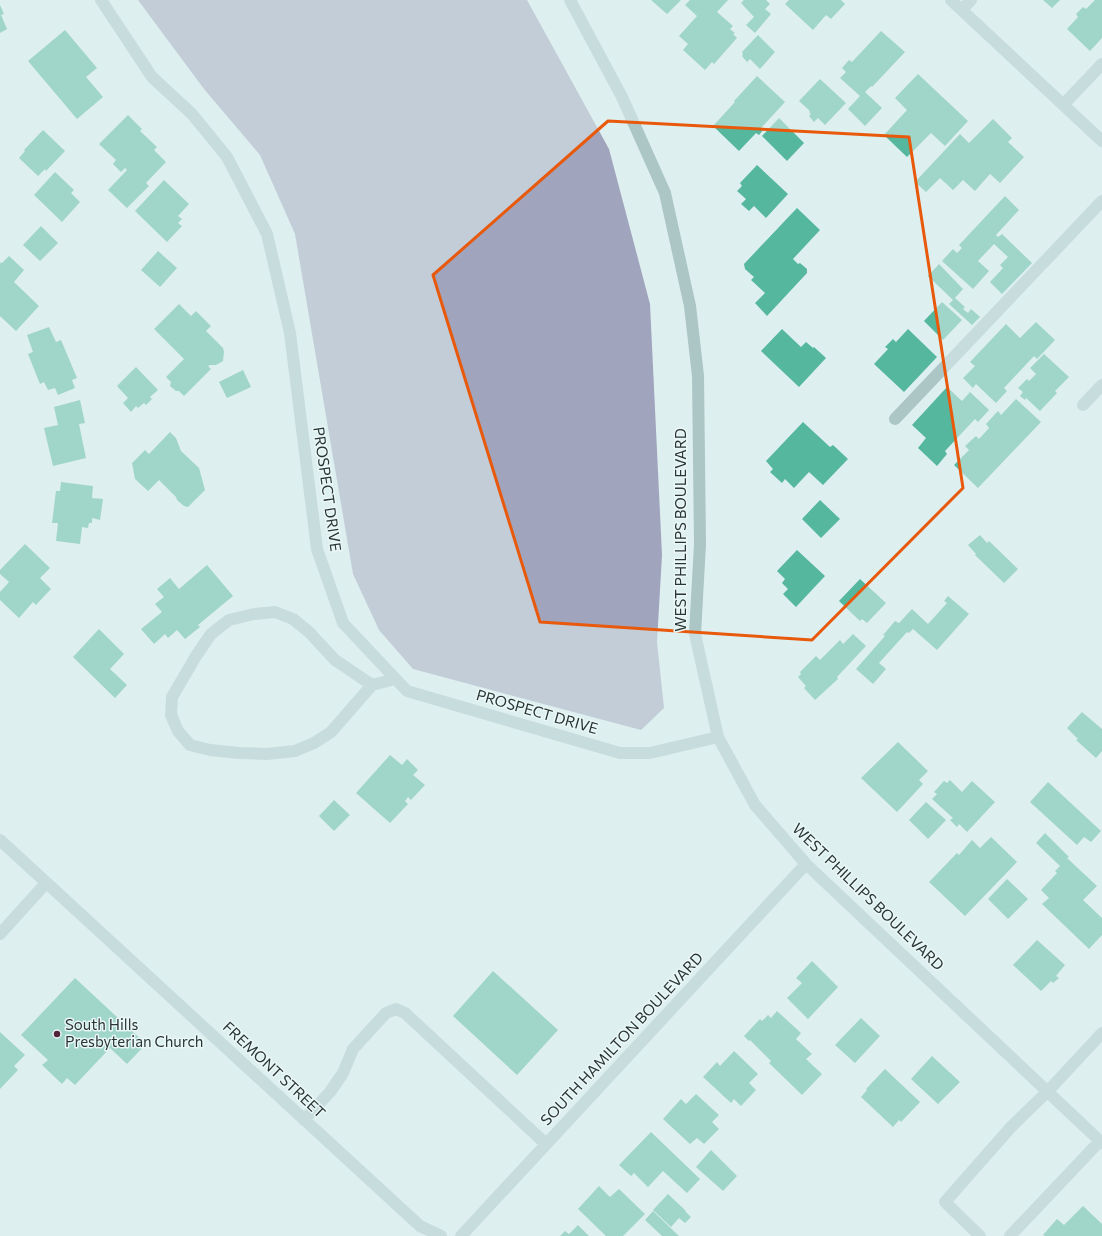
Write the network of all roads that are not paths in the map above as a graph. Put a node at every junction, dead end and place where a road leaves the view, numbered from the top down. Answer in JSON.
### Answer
{"nodes":[{"id":1,"x":101,"y":0,"type":"edge"},
{"id":2,"x":570,"y":0,"type":"edge"},
{"id":3,"x":951,"y":0,"type":"edge"},
{"id":4,"x":971,"y":0,"type":"edge"},
{"id":5,"x":962,"y":10,"type":"junction"},
{"id":6,"x":1102,"y":64,"type":"edge"},
{"id":7,"x":1063,"y":105,"type":"junction"},
{"id":8,"x":1102,"y":141,"type":"edge"},
{"id":9,"x":1102,"y":201,"type":"edge"},
{"id":10,"x":1102,"y":385,"type":"edge"},
{"id":11,"x":1083,"y":404,"type":"dead end"},
{"id":12,"x":895,"y":419,"type":"dead end"},
{"id":13,"x":395,"y":679,"type":"junction"},
{"id":14,"x":372,"y":685,"type":"junction"},
{"id":15,"x":718,"y":737,"type":"junction"},
{"id":16,"x":0,"y":840,"type":"edge"},
{"id":17,"x":806,"y":864,"type":"junction"},
{"id":18,"x":46,"y":882,"type":"junction"},
{"id":19,"x":0,"y":934,"type":"edge"},
{"id":20,"x":1102,"y":1033,"type":"edge"},
{"id":21,"x":1048,"y":1091,"type":"junction"},
{"id":22,"x":304,"y":1120,"type":"junction"},
{"id":23,"x":1101,"y":1142,"type":"edge"},
{"id":24,"x":546,"y":1144,"type":"junction"},
{"id":25,"x":441,"y":1236,"type":"edge"},
{"id":26,"x":461,"y":1236,"type":"edge"},
{"id":27,"x":980,"y":1236,"type":"edge"},
{"id":28,"x":1010,"y":1236,"type":"edge"}],
"edges":[{"from":1,"to":13,"type":"street","name":"PROSPECT DRIVE"},
{"from":2,"to":15,"type":"street","name":"WEST PHILLIPS BOULEVARD"},
{"from":3,"to":5,"type":"street"},
{"from":4,"to":5,"type":"street"},
{"from":5,"to":7,"type":"street"},
{"from":6,"to":7,"type":"street"},
{"from":7,"to":8,"type":"street"},
{"from":9,"to":12,"type":"street"},
{"from":10,"to":11,"type":"street"},
{"from":13,"to":14,"type":"street"},
{"from":13,"to":15,"type":"street","name":"PROSPECT DRIVE"},
{"from":14,"to":14,"type":"street"},
{"from":15,"to":17,"type":"street","name":"WEST PHILLIPS BOULEVARD"},
{"from":16,"to":18,"type":"street","name":"FREMONT STREET"},
{"from":17,"to":21,"type":"street","name":"WEST PHILLIPS BOULEVARD"},
{"from":17,"to":24,"type":"street","name":"SOUTH HAMILTON BOULEVARD"},
{"from":18,"to":19,"type":"street"},
{"from":18,"to":22,"type":"street","name":"FREMONT STREET"},
{"from":20,"to":21,"type":"street"},
{"from":21,"to":23,"type":"street","name":"WEST PHILLIPS BOULEVARD"},
{"from":21,"to":27,"type":"street"},
{"from":22,"to":24,"type":"street"},
{"from":22,"to":25,"type":"street","name":"FREMONT STREET"},
{"from":23,"to":28,"type":"street"},
{"from":24,"to":26,"type":"street","name":"SOUTH HAMILTON BOULEVARD"}]}
